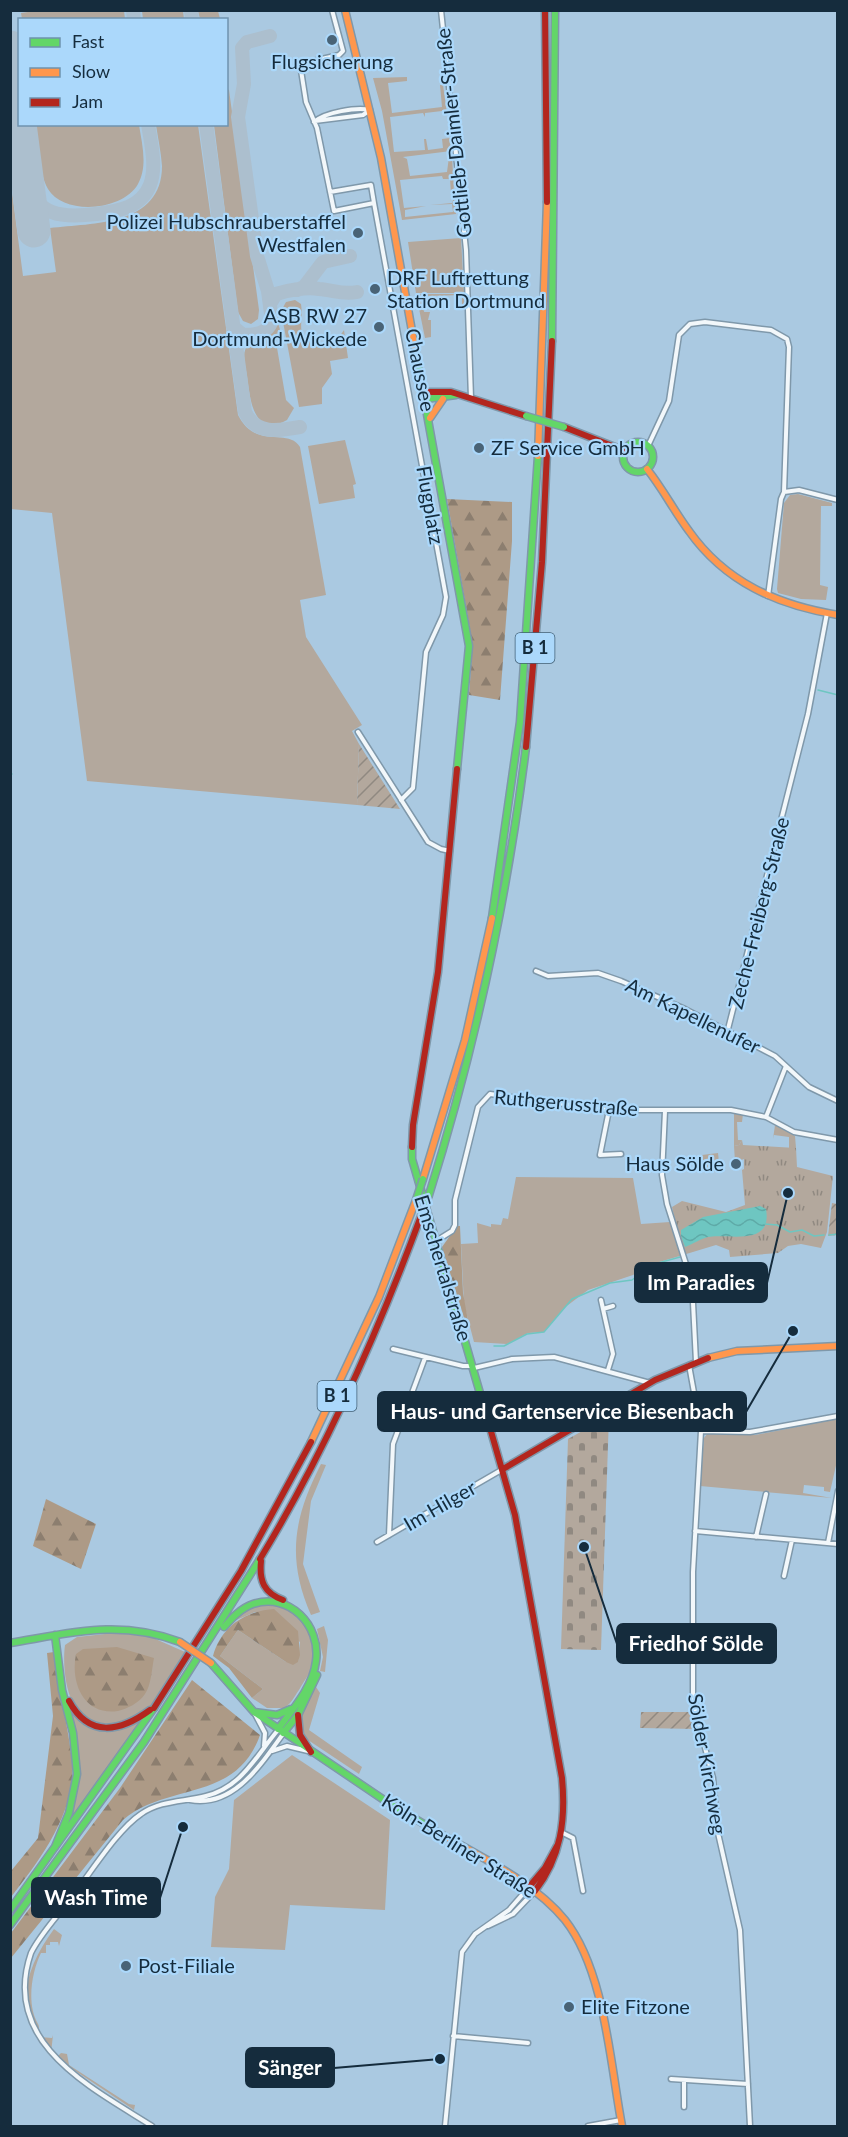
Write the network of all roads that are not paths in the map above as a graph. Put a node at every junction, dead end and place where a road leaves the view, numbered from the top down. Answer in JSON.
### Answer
{"nodes":[{"id":1,"x":332,"y":10,"type":"edge"},
{"id":2,"x":345,"y":10,"type":"edge"},
{"id":3,"x":441,"y":10,"type":"edge"},
{"id":4,"x":555,"y":10,"type":"edge"},
{"id":5,"x":545,"y":12,"type":"edge"},
{"id":6,"x":370,"y":110,"type":"junction"},
{"id":7,"x":314,"y":122,"type":"junction"},
{"id":8,"x":330,"y":192,"type":"junction"},
{"id":9,"x":374,"y":203,"type":"junction"},
{"id":10,"x":425,"y":392,"type":"junction"},
{"id":11,"x":456,"y":395,"type":"junction"},
{"id":12,"x":445,"y":398,"type":"junction"},
{"id":13,"x":426,"y":399,"type":"junction"},
{"id":14,"x":471,"y":399,"type":"junction"},
{"id":15,"x":430,"y":420,"type":"junction"},
{"id":16,"x":648,"y":446,"type":"junction"},
{"id":17,"x":625,"y":451,"type":"junction"},
{"id":18,"x":647,"y":469,"type":"junction"},
{"id":19,"x":784,"y":492,"type":"junction"},
{"id":20,"x":837,"y":500,"type":"edge"},
{"id":21,"x":768,"y":598,"type":"junction"},
{"id":22,"x":827,"y":613,"type":"junction"},
{"id":23,"x":837,"y":615,"type":"edge"},
{"id":24,"x":466,"y":697,"type":"joint"},
{"id":25,"x":358,"y":732,"type":"dead end"},
{"id":26,"x":401,"y":800,"type":"junction"},
{"id":27,"x":451,"y":851,"type":"junction"},
{"id":28,"x":536,"y":971,"type":"dead end"},
{"id":29,"x":728,"y":1033,"type":"junction"},
{"id":30,"x":786,"y":1066,"type":"junction"},
{"id":31,"x":837,"y":1101,"type":"edge"},
{"id":32,"x":609,"y":1110,"type":"junction"},
{"id":33,"x":665,"y":1111,"type":"junction"},
{"id":34,"x":766,"y":1117,"type":"junction"},
{"id":35,"x":837,"y":1140,"type":"edge"},
{"id":36,"x":621,"y":1154,"type":"dead end"},
{"id":37,"x":436,"y":1241,"type":"junction"},
{"id":38,"x":601,"y":1300,"type":"dead end"},
{"id":39,"x":614,"y":1306,"type":"dead end"},
{"id":40,"x":603,"y":1309,"type":"junction"},
{"id":41,"x":837,"y":1346,"type":"edge"},
{"id":42,"x":393,"y":1349,"type":"dead end"},
{"id":43,"x":425,"y":1358,"type":"junction"},
{"id":44,"x":696,"y":1362,"type":"junction"},
{"id":45,"x":689,"y":1365,"type":"junction"},
{"id":46,"x":473,"y":1367,"type":"junction"},
{"id":47,"x":608,"y":1370,"type":"junction"},
{"id":48,"x":650,"y":1383,"type":"junction"},
{"id":49,"x":837,"y":1416,"type":"edge"},
{"id":50,"x":700,"y":1431,"type":"junction"},
{"id":51,"x":503,"y":1469,"type":"junction"},
{"id":52,"x":837,"y":1491,"type":"edge"},
{"id":53,"x":766,"y":1494,"type":"dead end"},
{"id":54,"x":694,"y":1532,"type":"junction"},
{"id":55,"x":389,"y":1535,"type":"junction"},
{"id":56,"x":756,"y":1537,"type":"junction"},
{"id":57,"x":792,"y":1540,"type":"junction"},
{"id":58,"x":377,"y":1542,"type":"dead end"},
{"id":59,"x":828,"y":1543,"type":"junction"},
{"id":60,"x":837,"y":1544,"type":"edge"},
{"id":61,"x":263,"y":1555,"type":"junction"},
{"id":62,"x":784,"y":1576,"type":"dead end"},
{"id":63,"x":57,"y":1635,"type":"junction"},
{"id":64,"x":214,"y":1636,"type":"junction"},
{"id":65,"x":10,"y":1642,"type":"edge"},
{"id":66,"x":158,"y":1703,"type":"junction"},
{"id":67,"x":292,"y":1709,"type":"junction"},
{"id":68,"x":254,"y":1712,"type":"junction"},
{"id":69,"x":298,"y":1715,"type":"junction"},
{"id":70,"x":281,"y":1731,"type":"junction"},
{"id":71,"x":272,"y":1751,"type":"junction"},
{"id":72,"x":262,"y":1752,"type":"junction"},
{"id":73,"x":311,"y":1752,"type":"junction"},
{"id":74,"x":188,"y":1800,"type":"junction"},
{"id":75,"x":561,"y":1832,"type":"junction"},
{"id":76,"x":51,"y":1856,"type":"junction"},
{"id":77,"x":532,"y":1889,"type":"junction"},
{"id":78,"x":583,"y":1891,"type":"dead end"},
{"id":79,"x":10,"y":1910,"type":"edge"},
{"id":80,"x":10,"y":1925,"type":"edge"},
{"id":81,"x":488,"y":1926,"type":"junction"},
{"id":82,"x":453,"y":2036,"type":"junction"},
{"id":83,"x":528,"y":2043,"type":"dead end"},
{"id":84,"x":671,"y":2079,"type":"dead end"},
{"id":85,"x":684,"y":2080,"type":"junction"},
{"id":86,"x":748,"y":2084,"type":"junction"},
{"id":87,"x":684,"y":2107,"type":"dead end"},
{"id":88,"x":622,"y":2123,"type":"edge"},
{"id":89,"x":152,"y":2127,"type":"edge"},
{"id":90,"x":445,"y":2127,"type":"edge"},
{"id":91,"x":588,"y":2127,"type":"edge"},
{"id":92,"x":750,"y":2127,"type":"edge"}],
"edges":[{"from":1,"to":7,"type":"street"},
{"from":2,"to":6,"type":"main road","name":"Chaussee"},
{"from":3,"to":14,"type":"street","name":"Gottlieb-Daimler-Straße"},
{"from":4,"to":61,"type":"main road","number":"B 1","bridge":true},
{"from":5,"to":66,"type":"main road","number":"B 1","bridge":true},
{"from":6,"to":7,"type":"street"},
{"from":6,"to":10,"type":"main road","name":"Chaussee"},
{"from":7,"to":8,"type":"street"},
{"from":8,"to":9,"type":"street"},
{"from":8,"to":9,"type":"street"},
{"from":9,"to":26,"type":"street","name":"Flugplatz"},
{"from":10,"to":11,"type":"main road"},
{"from":10,"to":13,"type":"main road","name":"Chaussee"},
{"from":11,"to":12,"type":"main road"},
{"from":11,"to":14,"type":"main road"},
{"from":12,"to":13,"type":"main road"},
{"from":12,"to":15,"type":"main road"},
{"from":13,"to":15,"type":"main road","name":"Chaussee"},
{"from":14,"to":17,"type":"main road","bridge":true},
{"from":15,"to":24,"type":"main road","name":"Chaussee"},
{"from":16,"to":17,"type":"main road"},
{"from":16,"to":18,"type":"main road"},
{"from":16,"to":19,"type":"street"},
{"from":17,"to":18,"type":"main road"},
{"from":18,"to":21,"type":"main road"},
{"from":19,"to":20,"type":"street"},
{"from":19,"to":21,"type":"street"},
{"from":21,"to":22,"type":"main road"},
{"from":22,"to":23,"type":"main road"},
{"from":22,"to":29,"type":"street","name":"Zeche-Freiberg-Straße"},
{"from":24,"to":27,"type":"main road","name":"Emschertalstraße"},
{"from":25,"to":26,"type":"street"},
{"from":26,"to":27,"type":"street"},
{"from":27,"to":37,"type":"main road","name":"Emschertalstraße"},
{"from":28,"to":29,"type":"street","name":"Am Kapellenufer"},
{"from":29,"to":30,"type":"street","name":"Am Kapellenufer"},
{"from":30,"to":31,"type":"street","name":"Am Kapellenufer"},
{"from":30,"to":34,"type":"street"},
{"from":32,"to":33,"type":"street","name":"Ruthgerusstraße"},
{"from":32,"to":36,"type":"street"},
{"from":32,"to":37,"type":"street","name":"Ruthgerusstraße"},
{"from":33,"to":34,"type":"street","name":"Ruthgerusstraße"},
{"from":33,"to":44,"type":"street"},
{"from":34,"to":35,"type":"street","name":"Ruthgerusstraße"},
{"from":37,"to":46,"type":"main road","name":"Emschertalstraße"},
{"from":38,"to":40,"type":"street"},
{"from":39,"to":40,"type":"street"},
{"from":40,"to":47,"type":"street"},
{"from":41,"to":44,"type":"main road"},
{"from":42,"to":43,"type":"street"},
{"from":43,"to":46,"type":"street"},
{"from":43,"to":55,"type":"street"},
{"from":44,"to":45,"type":"main road"},
{"from":45,"to":48,"type":"main road"},
{"from":45,"to":50,"type":"street","name":"Sölder Kirchweg"},
{"from":46,"to":47,"type":"street"},
{"from":46,"to":51,"type":"main road","name":"Emschertalstraße"},
{"from":47,"to":48,"type":"street"},
{"from":48,"to":51,"type":"main road"},
{"from":49,"to":50,"type":"street"},
{"from":50,"to":54,"type":"street","name":"Sölder Kirchweg"},
{"from":51,"to":55,"type":"street","name":"Im Hilger"},
{"from":51,"to":75,"type":"main road","name":"Emschertalstraße"},
{"from":52,"to":59,"type":"street"},
{"from":53,"to":56,"type":"street"},
{"from":54,"to":56,"type":"street"},
{"from":54,"to":86,"type":"street","name":"Sölder Kirchweg"},
{"from":55,"to":58,"type":"street","name":"Im Hilger"},
{"from":56,"to":57,"type":"street"},
{"from":57,"to":59,"type":"street"},
{"from":57,"to":62,"type":"street"},
{"from":59,"to":60,"type":"street"},
{"from":61,"to":64,"type":"main road","number":"B 1"},
{"from":61,"to":69,"type":"main road"},
{"from":63,"to":65,"type":"main road","name":"Köln-Berliner Straße"},
{"from":63,"to":66,"type":"main road"},
{"from":63,"to":68,"type":"main road","name":"Köln-Berliner Straße","bridge":true},
{"from":63,"to":76,"type":"main road"},
{"from":64,"to":67,"type":"main road"},
{"from":64,"to":80,"type":"main road","number":"B 1"},
{"from":66,"to":76,"type":"main road","number":"B 1"},
{"from":67,"to":68,"type":"main road"},
{"from":67,"to":70,"type":"main road"},
{"from":68,"to":70,"type":"main road","name":"Köln-Berliner Straße"},
{"from":68,"to":72,"type":"street"},
{"from":69,"to":70,"type":"main road"},
{"from":69,"to":73,"type":"main road"},
{"from":70,"to":71,"type":"street"},
{"from":70,"to":72,"type":"street"},
{"from":70,"to":73,"type":"main road","name":"Köln-Berliner Straße"},
{"from":71,"to":73,"type":"street"},
{"from":71,"to":74,"type":"street"},
{"from":72,"to":74,"type":"street"},
{"from":73,"to":77,"type":"main road","name":"Köln-Berliner Straße"},
{"from":74,"to":89,"type":"street"},
{"from":75,"to":77,"type":"main road","name":"Emschertalstraße"},
{"from":75,"to":78,"type":"street"},
{"from":76,"to":79,"type":"main road","number":"B 1"},
{"from":77,"to":81,"type":"street"},
{"from":77,"to":81,"type":"street"},
{"from":77,"to":88,"type":"main road","name":"Köln-Berliner Straße"},
{"from":81,"to":82,"type":"street"},
{"from":82,"to":83,"type":"street"},
{"from":82,"to":90,"type":"street"},
{"from":84,"to":85,"type":"street"},
{"from":85,"to":86,"type":"street"},
{"from":85,"to":87,"type":"street"},
{"from":86,"to":92,"type":"street","name":"Sölder Kirchweg"},
{"from":88,"to":91,"type":"street"}]}
